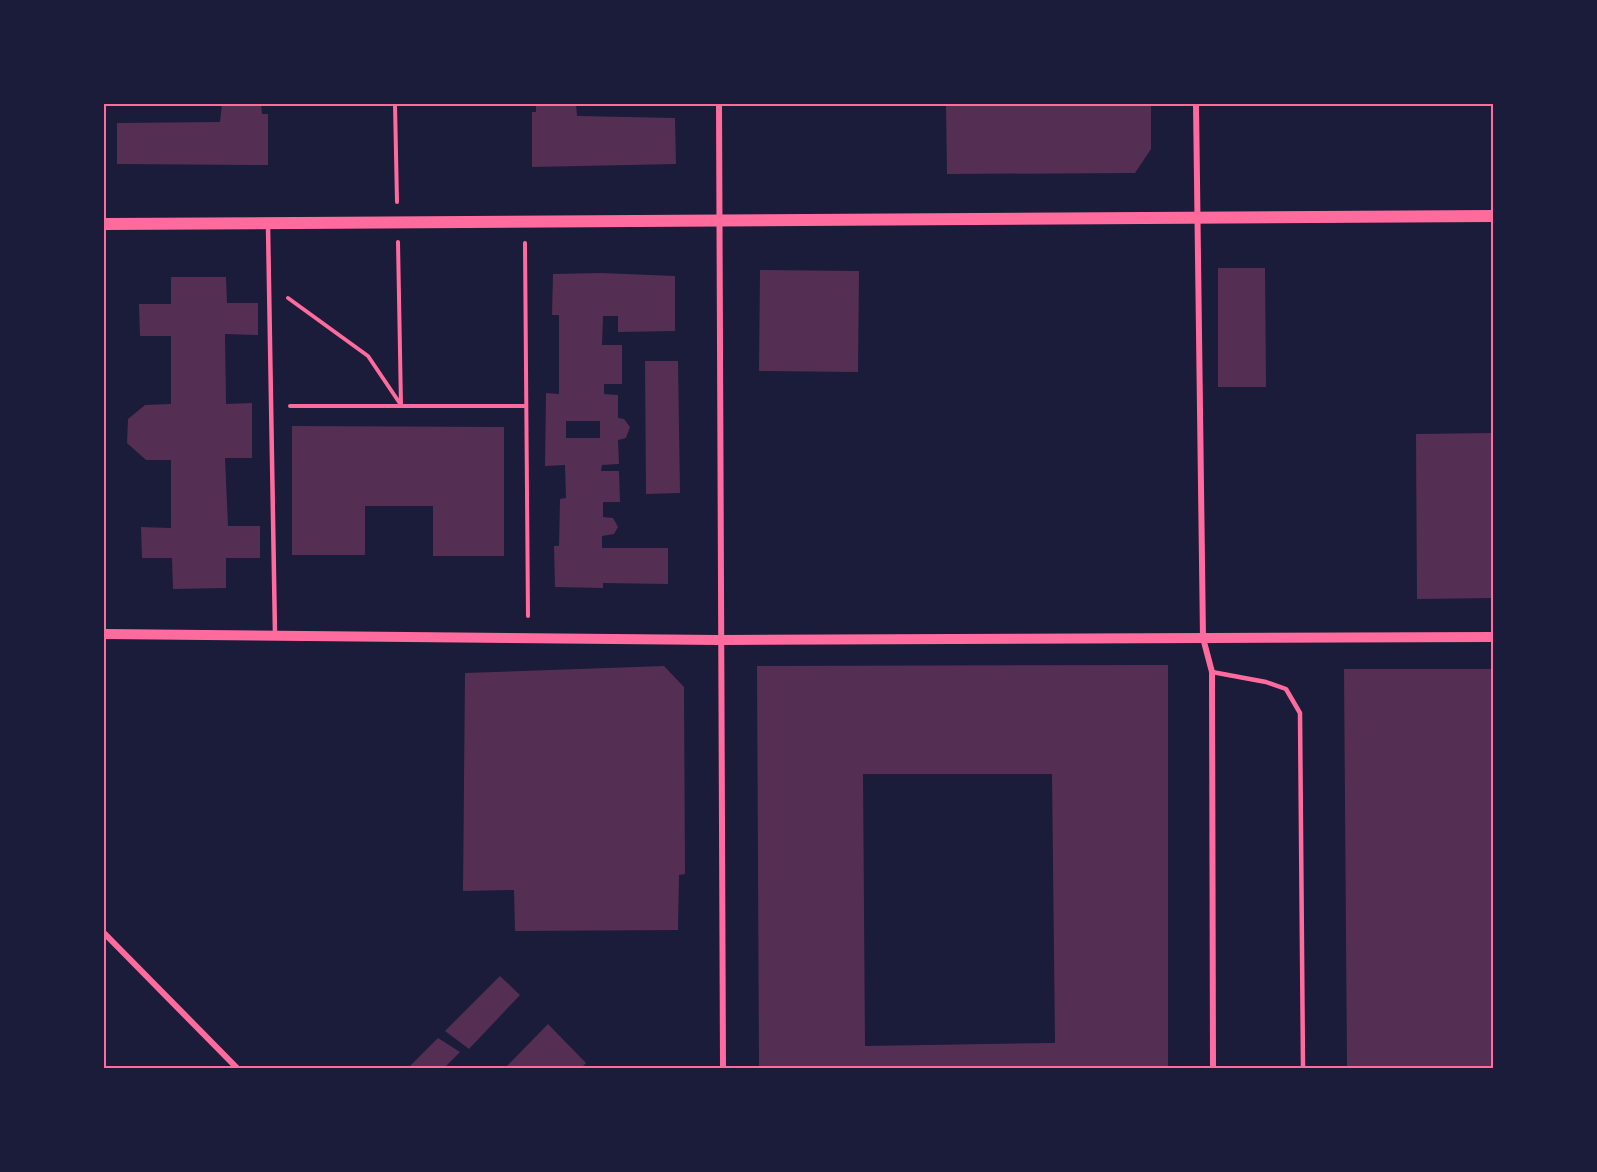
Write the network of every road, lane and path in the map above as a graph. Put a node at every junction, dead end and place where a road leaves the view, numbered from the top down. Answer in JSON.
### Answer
{"nodes":[{"id":1,"x":395,"y":104,"type":"edge"},
{"id":2,"x":719,"y":104,"type":"edge"},
{"id":3,"x":1196,"y":104,"type":"edge"},
{"id":4,"x":1494,"y":216,"type":"edge"},
{"id":5,"x":1197,"y":218,"type":"junction"},
{"id":6,"x":721,"y":220,"type":"junction"},
{"id":7,"x":524,"y":221,"type":"junction"},
{"id":8,"x":398,"y":222,"type":"junction"},
{"id":9,"x":268,"y":223,"type":"junction"},
{"id":10,"x":104,"y":224,"type":"edge"},
{"id":11,"x":269,"y":284,"type":"junction"},
{"id":12,"x":271,"y":406,"type":"junction"},
{"id":13,"x":401,"y":406,"type":"junction"},
{"id":14,"x":526,"y":406,"type":"junction"},
{"id":15,"x":104,"y":634,"type":"edge"},
{"id":16,"x":275,"y":636,"type":"junction"},
{"id":17,"x":1494,"y":637,"type":"edge"},
{"id":18,"x":528,"y":638,"type":"junction"},
{"id":19,"x":1203,"y":638,"type":"junction"},
{"id":20,"x":720,"y":640,"type":"junction"},
{"id":21,"x":1212,"y":672,"type":"junction"},
{"id":22,"x":104,"y":933,"type":"edge"},
{"id":23,"x":237,"y":1068,"type":"edge"},
{"id":24,"x":723,"y":1068,"type":"edge"},
{"id":25,"x":1213,"y":1068,"type":"edge"},
{"id":26,"x":1303,"y":1068,"type":"edge"}],
"edges":[{"from":1,"to":8,"type":"path"},
{"from":2,"to":6,"type":"street"},
{"from":3,"to":5,"type":"street"},
{"from":4,"to":5,"type":"main road"},
{"from":5,"to":6,"type":"main road"},
{"from":5,"to":19,"type":"street"},
{"from":6,"to":7,"type":"main road"},
{"from":6,"to":20,"type":"street"},
{"from":7,"to":8,"type":"main road"},
{"from":7,"to":14,"type":"path"},
{"from":8,"to":9,"type":"main road"},
{"from":8,"to":13,"type":"path"},
{"from":9,"to":10,"type":"main road"},
{"from":9,"to":11,"type":"lane"},
{"from":11,"to":12,"type":"lane"},
{"from":11,"to":13,"type":"path"},
{"from":12,"to":13,"type":"path"},
{"from":12,"to":16,"type":"lane"},
{"from":13,"to":14,"type":"path"},
{"from":14,"to":18,"type":"path"},
{"from":15,"to":16,"type":"street"},
{"from":16,"to":18,"type":"street"},
{"from":17,"to":19,"type":"street"},
{"from":18,"to":20,"type":"street"},
{"from":19,"to":20,"type":"street"},
{"from":19,"to":21,"type":"street"},
{"from":20,"to":24,"type":"street"},
{"from":21,"to":25,"type":"street"},
{"from":21,"to":26,"type":"lane"},
{"from":22,"to":23,"type":"street"}]}
